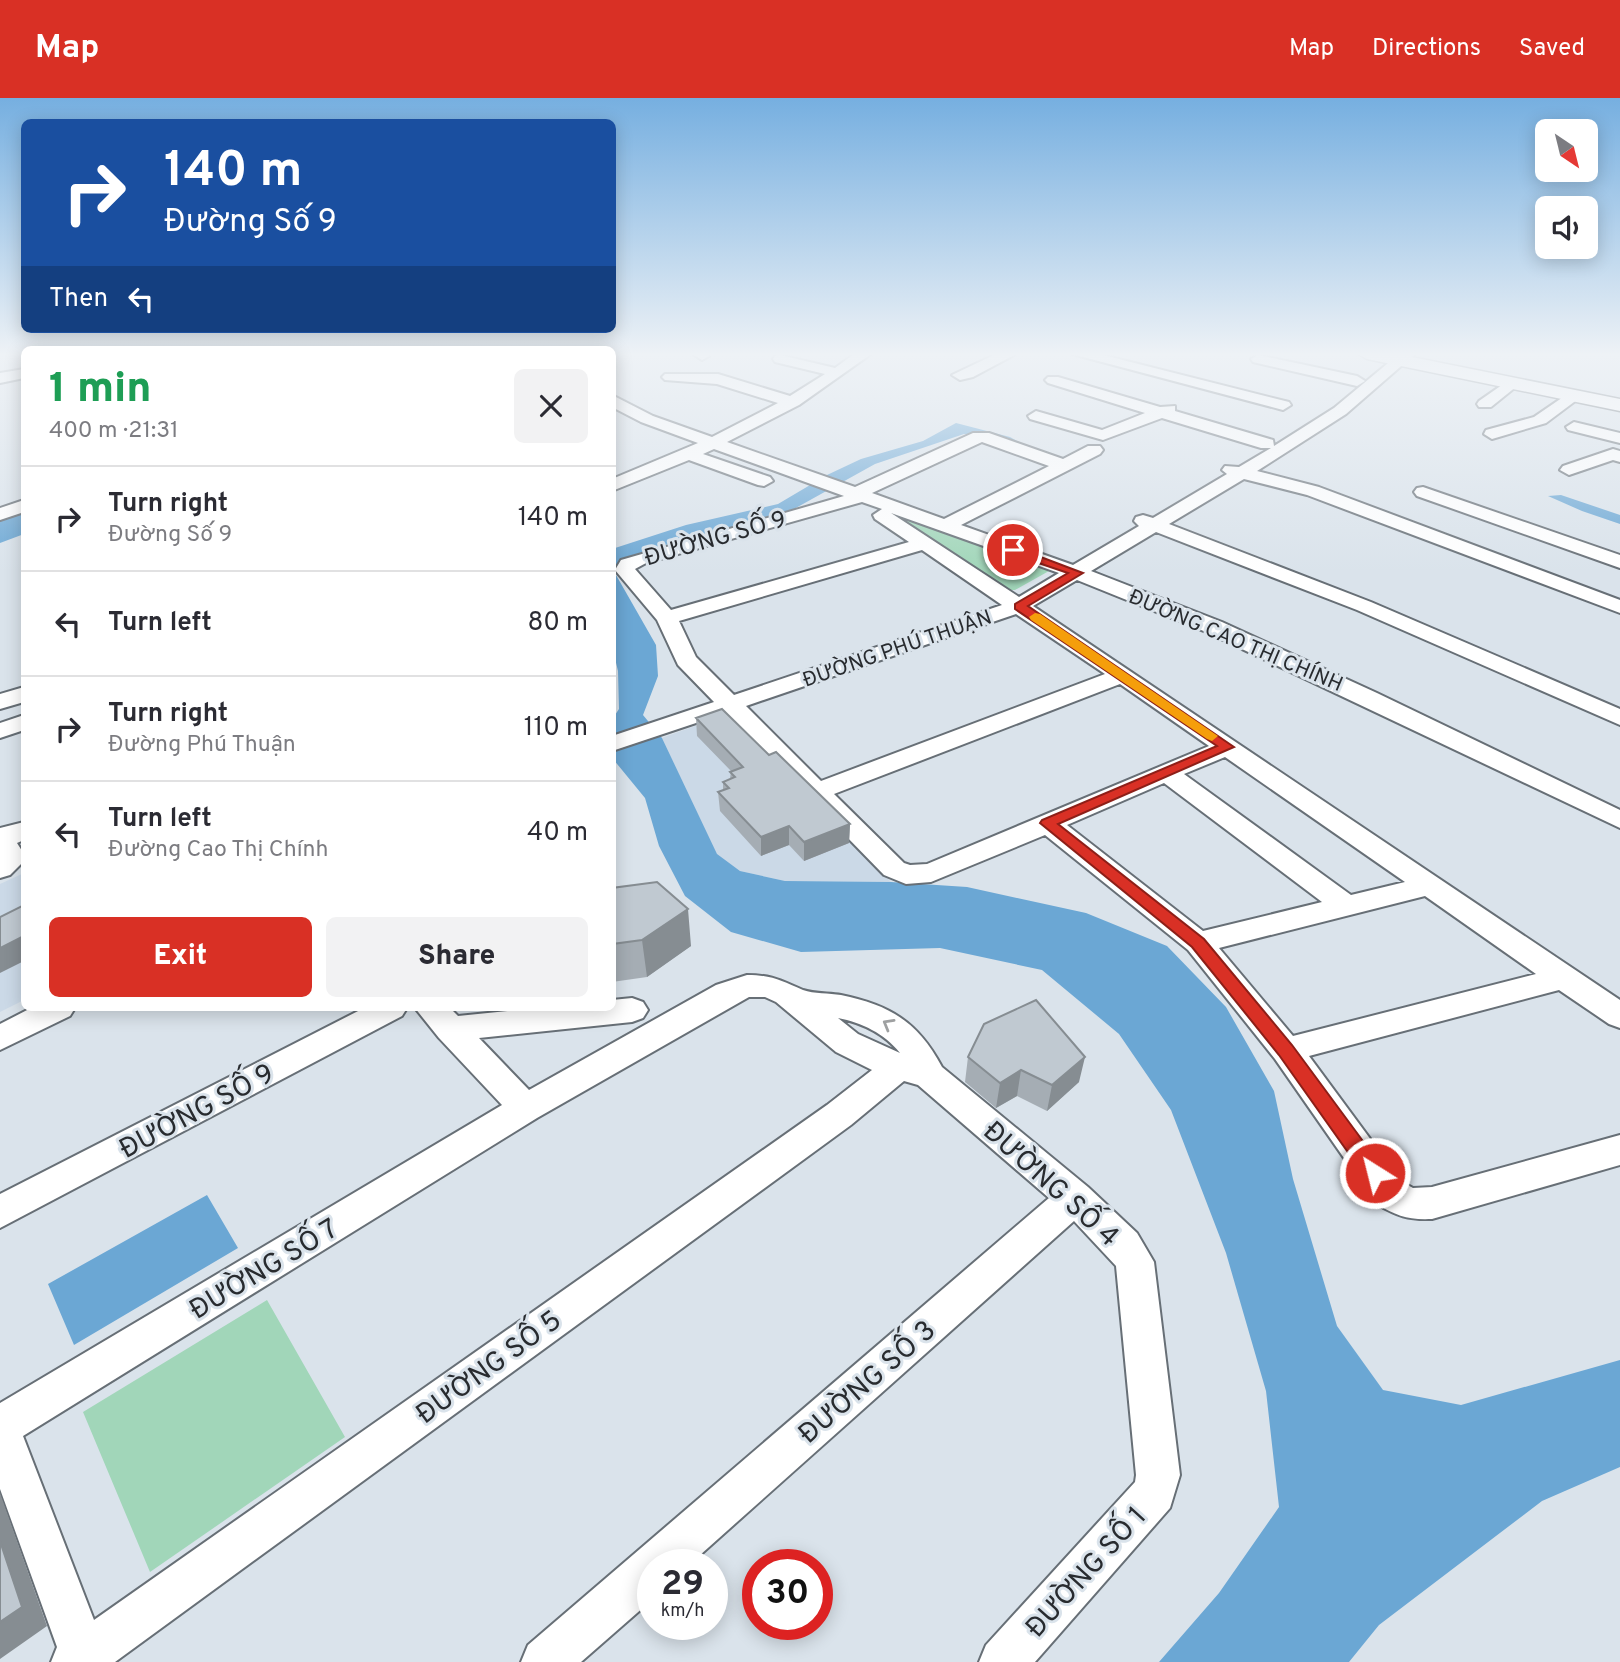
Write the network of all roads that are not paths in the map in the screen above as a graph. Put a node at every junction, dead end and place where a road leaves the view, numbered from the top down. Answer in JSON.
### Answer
{"nodes":[{"id":1,"x":670,"y":427,"type":"edge"},
{"id":2,"x":745,"y":427,"type":"edge"},
{"id":3,"x":1072,"y":427,"type":"edge"},
{"id":4,"x":1124,"y":427,"type":"edge"},
{"id":5,"x":1216,"y":427,"type":"edge"},
{"id":6,"x":1295,"y":427,"type":"edge"},
{"id":7,"x":1311,"y":427,"type":"edge"},
{"id":8,"x":1514,"y":427,"type":"edge"},
{"id":9,"x":1577,"y":427,"type":"edge"},
{"id":10,"x":1492,"y":434,"type":"dead end"},
{"id":11,"x":1620,"y":438,"type":"edge"},
{"id":12,"x":715,"y":443,"type":"junction"},
{"id":13,"x":1267,"y":444,"type":"junction"},
{"id":14,"x":1094,"y":450,"type":"dead end"},
{"id":15,"x":688,"y":454,"type":"junction"},
{"id":16,"x":1620,"y":457,"type":"edge"},
{"id":17,"x":1064,"y":465,"type":"junction"},
{"id":18,"x":1233,"y":470,"type":"junction"},
{"id":19,"x":1569,"y":470,"type":"dead end"},
{"id":20,"x":616,"y":484,"type":"edge"},
{"id":21,"x":773,"y":484,"type":"dead end"},
{"id":22,"x":1423,"y":492,"type":"dead end"},
{"id":23,"x":855,"y":495,"type":"junction"},
{"id":24,"x":21,"y":507,"type":"edge"},
{"id":25,"x":0,"y":513,"type":"edge"},
{"id":26,"x":1439,"y":515,"type":"dead end"},
{"id":27,"x":1144,"y":522,"type":"junction"},
{"id":28,"x":944,"y":526,"type":"junction"},
{"id":29,"x":1411,"y":529,"type":"junction"},
{"id":30,"x":923,"y":544,"type":"junction"},
{"id":31,"x":1620,"y":562,"type":"edge"},
{"id":32,"x":1068,"y":569,"type":"junction"},
{"id":33,"x":1012,"y":602,"type":"junction"},
{"id":34,"x":1620,"y":607,"type":"edge"},
{"id":35,"x":667,"y":618,"type":"junction"},
{"id":36,"x":1122,"y":675,"type":"junction"},
{"id":37,"x":21,"y":695,"type":"edge"},
{"id":38,"x":724,"y":699,"type":"junction"},
{"id":39,"x":0,"y":702,"type":"edge"},
{"id":40,"x":675,"y":716,"type":"junction"},
{"id":41,"x":1620,"y":718,"type":"edge"},
{"id":42,"x":21,"y":723,"type":"edge"},
{"id":43,"x":616,"y":730,"type":"edge"},
{"id":44,"x":0,"y":731,"type":"edge"},
{"id":45,"x":616,"y":742,"type":"edge"},
{"id":46,"x":1227,"y":747,"type":"junction"},
{"id":47,"x":1166,"y":773,"type":"junction"},
{"id":48,"x":816,"y":792,"type":"junction"},
{"id":49,"x":1620,"y":820,"type":"edge"},
{"id":50,"x":1047,"y":823,"type":"junction"},
{"id":51,"x":9,"y":836,"type":"edge"},
{"id":52,"x":0,"y":869,"type":"edge"},
{"id":53,"x":1429,"y":886,"type":"junction"},
{"id":54,"x":1346,"y":906,"type":"junction"},
{"id":55,"x":1198,"y":943,"type":"junction"},
{"id":56,"x":1562,"y":978,"type":"junction"},
{"id":57,"x":21,"y":1010,"type":"edge"},
{"id":58,"x":632,"y":1010,"type":"dead end"},
{"id":59,"x":53,"y":1011,"type":"edge"},
{"id":60,"x":385,"y":1011,"type":"edge"},
{"id":61,"x":608,"y":1011,"type":"edge"},
{"id":62,"x":616,"y":1011,"type":"edge"},
{"id":63,"x":1619,"y":1015,"type":"edge"},
{"id":64,"x":441,"y":1018,"type":"edge"},
{"id":65,"x":0,"y":1021,"type":"edge"},
{"id":66,"x":0,"y":1038,"type":"edge"},
{"id":67,"x":1286,"y":1050,"type":"junction"},
{"id":68,"x":914,"y":1072,"type":"junction"},
{"id":69,"x":525,"y":1108,"type":"junction"},
{"id":70,"x":1620,"y":1150,"type":"edge"},
{"id":71,"x":1075,"y":1198,"type":"junction"},
{"id":72,"x":0,"y":1212,"type":"edge"},
{"id":73,"x":0,"y":1429,"type":"edge"},
{"id":74,"x":1158,"y":1475,"type":"joint"},
{"id":75,"x":673,"y":1549,"type":"edge"},
{"id":76,"x":637,"y":1581,"type":"edge"},
{"id":77,"x":80,"y":1659,"type":"edge"},
{"id":78,"x":545,"y":1662,"type":"edge"},
{"id":79,"x":1003,"y":1662,"type":"edge"}],
"edges":[{"from":1,"to":12,"type":"street"},
{"from":2,"to":12,"type":"street"},
{"from":3,"to":4,"type":"street"},
{"from":5,"to":13,"type":"street"},
{"from":6,"to":13,"type":"street","name":"ĐƯỜNG PHÚ THUẬN"},
{"from":7,"to":18,"type":"street","name":"ĐƯỜNG PHÚ THUẬN"},
{"from":8,"to":10,"type":"street"},
{"from":9,"to":11,"type":"street"},
{"from":12,"to":15,"type":"street"},
{"from":12,"to":23,"type":"street"},
{"from":13,"to":18,"type":"street","name":"ĐƯỜNG PHÚ THUẬN"},
{"from":14,"to":17,"type":"street"},
{"from":15,"to":20,"type":"street"},
{"from":15,"to":21,"type":"street"},
{"from":16,"to":19,"type":"street"},
{"from":17,"to":23,"type":"street","name":"ĐƯỜNG SỐ 9"},
{"from":17,"to":28,"type":"street"},
{"from":18,"to":27,"type":"street","name":"ĐƯỜNG PHÚ THUẬN"},
{"from":18,"to":29,"type":"street"},
{"from":22,"to":31,"type":"street"},
{"from":23,"to":28,"type":"street","name":"ĐƯỜNG CAO THỊ CHÍNH"},
{"from":23,"to":30,"type":"street"},
{"from":23,"to":35,"type":"street","name":"ĐƯỜNG SỐ 9"},
{"from":24,"to":25,"type":"street"},
{"from":26,"to":29,"type":"street"},
{"from":27,"to":32,"type":"street","name":"ĐƯỜNG PHÚ THUẬN"},
{"from":27,"to":41,"type":"street"},
{"from":28,"to":32,"type":"street","name":"ĐƯỜNG CAO THỊ CHÍNH"},
{"from":29,"to":34,"type":"street"},
{"from":30,"to":33,"type":"street"},
{"from":30,"to":35,"type":"street"},
{"from":32,"to":33,"type":"street","name":"ĐƯỜNG PHÚ THUẬN"},
{"from":32,"to":49,"type":"street","name":"ĐƯỜNG CAO THỊ CHÍNH"},
{"from":33,"to":36,"type":"street"},
{"from":33,"to":38,"type":"street","name":"ĐƯỜNG PHÚ THUẬN"},
{"from":35,"to":38,"type":"street","name":"ĐƯỜNG SỐ 9"},
{"from":36,"to":46,"type":"street"},
{"from":36,"to":48,"type":"street"},
{"from":37,"to":39,"type":"street"},
{"from":38,"to":40,"type":"street","name":"ĐƯỜNG PHÚ THUẬN"},
{"from":38,"to":48,"type":"street","name":"ĐƯỜNG SỐ 9"},
{"from":40,"to":43,"type":"street","name":"ĐƯỜNG PHÚ THUẬN"},
{"from":40,"to":45,"type":"street","name":"ĐƯỜNG PHÚ THUẬN"},
{"from":42,"to":44,"type":"street"},
{"from":46,"to":47,"type":"street","name":"ĐƯỜNG SỐ 9"},
{"from":46,"to":53,"type":"street"},
{"from":47,"to":50,"type":"street","name":"ĐƯỜNG SỐ 9"},
{"from":47,"to":54,"type":"street"},
{"from":48,"to":50,"type":"street","name":"ĐƯỜNG SỐ 9"},
{"from":50,"to":55,"type":"street"},
{"from":51,"to":52,"type":"street"},
{"from":53,"to":54,"type":"street"},
{"from":53,"to":56,"type":"street"},
{"from":54,"to":55,"type":"street"},
{"from":55,"to":67,"type":"street"},
{"from":56,"to":63,"type":"street"},
{"from":56,"to":67,"type":"street"},
{"from":57,"to":65,"type":"street"},
{"from":58,"to":62,"type":"street"},
{"from":59,"to":66,"type":"street"},
{"from":60,"to":72,"type":"street","name":"ĐƯỜNG SỐ 9"},
{"from":61,"to":64,"type":"street"},
{"from":64,"to":69,"type":"street"},
{"from":67,"to":70,"type":"street"},
{"from":68,"to":69,"type":"street","name":"ĐƯỜNG SỐ 4"},
{"from":68,"to":71,"type":"street","name":"ĐƯỜNG SỐ 4"},
{"from":68,"to":77,"type":"street","name":"ĐƯỜNG SỐ 5"},
{"from":69,"to":73,"type":"street","name":"ĐƯỜNG SỐ 7"},
{"from":71,"to":74,"type":"street","name":"ĐƯỜNG SỐ 4"},
{"from":71,"to":75,"type":"street","name":"ĐƯỜNG SỐ 3"},
{"from":73,"to":77,"type":"street"},
{"from":74,"to":79,"type":"street","name":"ĐƯỜNG SỐ 1"},
{"from":76,"to":78,"type":"street","name":"ĐƯỜNG SỐ 3"}]}
